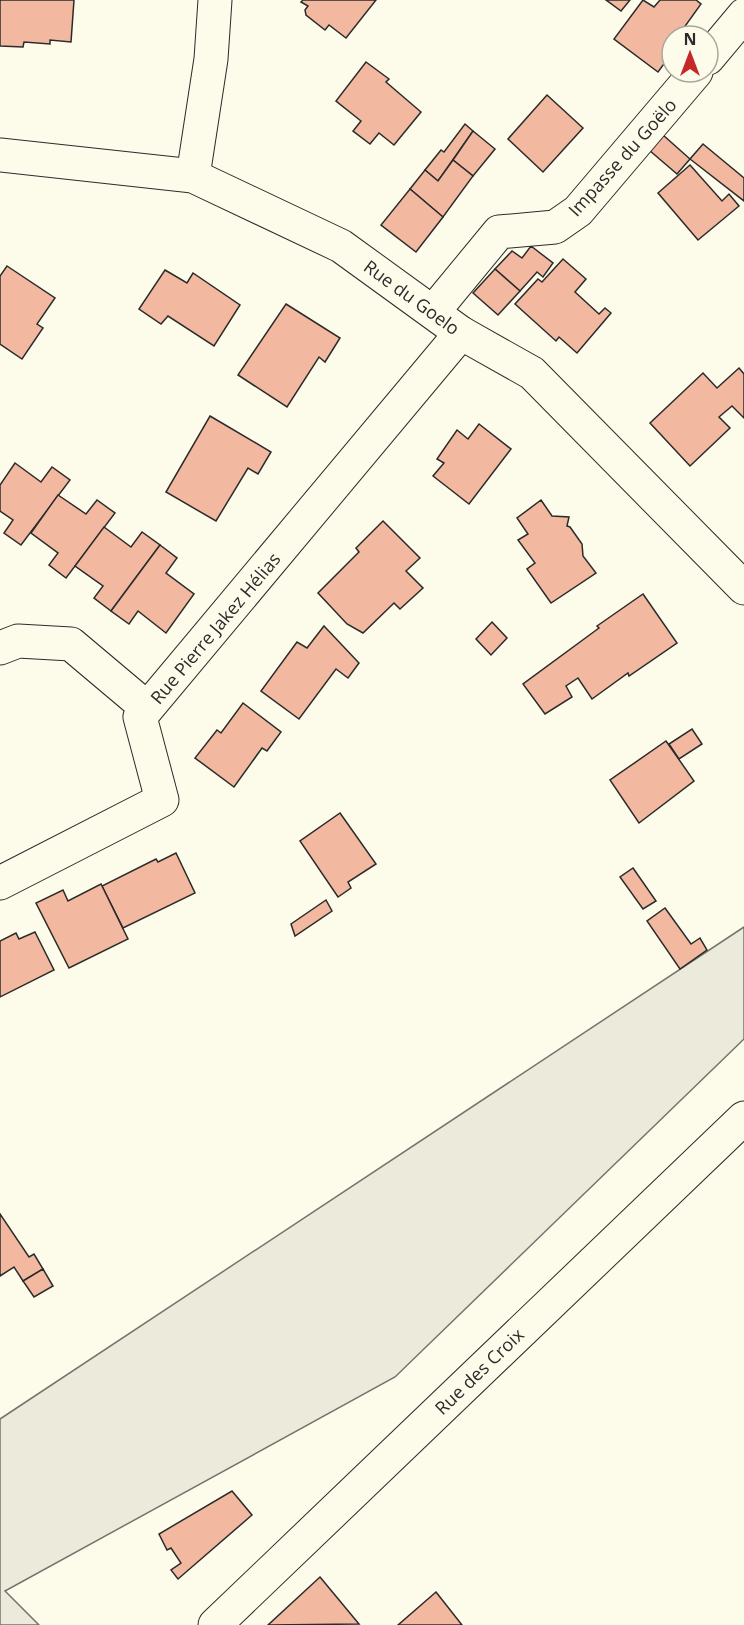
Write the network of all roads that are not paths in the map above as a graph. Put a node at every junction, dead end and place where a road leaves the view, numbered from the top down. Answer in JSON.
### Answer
{"nodes":[{"id":1,"x":215,"y":0,"type":"edge"},
{"id":2,"x":744,"y":15,"type":"edge"},
{"id":3,"x":720,"y":44,"type":"edge"},
{"id":4,"x":686,"y":84,"type":"edge"},
{"id":5,"x":0,"y":155,"type":"edge"},
{"id":6,"x":193,"y":176,"type":"junction"},
{"id":7,"x":434,"y":312,"type":"junction"},
{"id":8,"x":461,"y":333,"type":"junction"},
{"id":9,"x":744,"y":588,"type":"edge"},
{"id":10,"x":0,"y":648,"type":"edge"},
{"id":11,"x":147,"y":708,"type":"junction"},
{"id":12,"x":0,"y":883,"type":"edge"},
{"id":13,"x":744,"y":1118,"type":"edge"},
{"id":14,"x":215,"y":1625,"type":"edge"}],
"edges":[{"from":1,"to":6,"type":"street"},
{"from":2,"to":3,"type":"street"},
{"from":4,"to":7,"type":"street","name":"Impasse du Goëlo"},
{"from":5,"to":6,"type":"street","name":"Rue du Goelo"},
{"from":6,"to":7,"type":"street","name":"Rue du Goelo"},
{"from":7,"to":8,"type":"street","name":"Rue du Goelo"},
{"from":8,"to":9,"type":"street","name":"Rue du Goelo"},
{"from":8,"to":11,"type":"street","name":"Rue Pierre Jakez Hélias"},
{"from":10,"to":11,"type":"street"},
{"from":11,"to":12,"type":"street","name":"Rue Pierre Jakez Hélias"},
{"from":13,"to":14,"type":"street","name":"Rue des Croix"}]}
